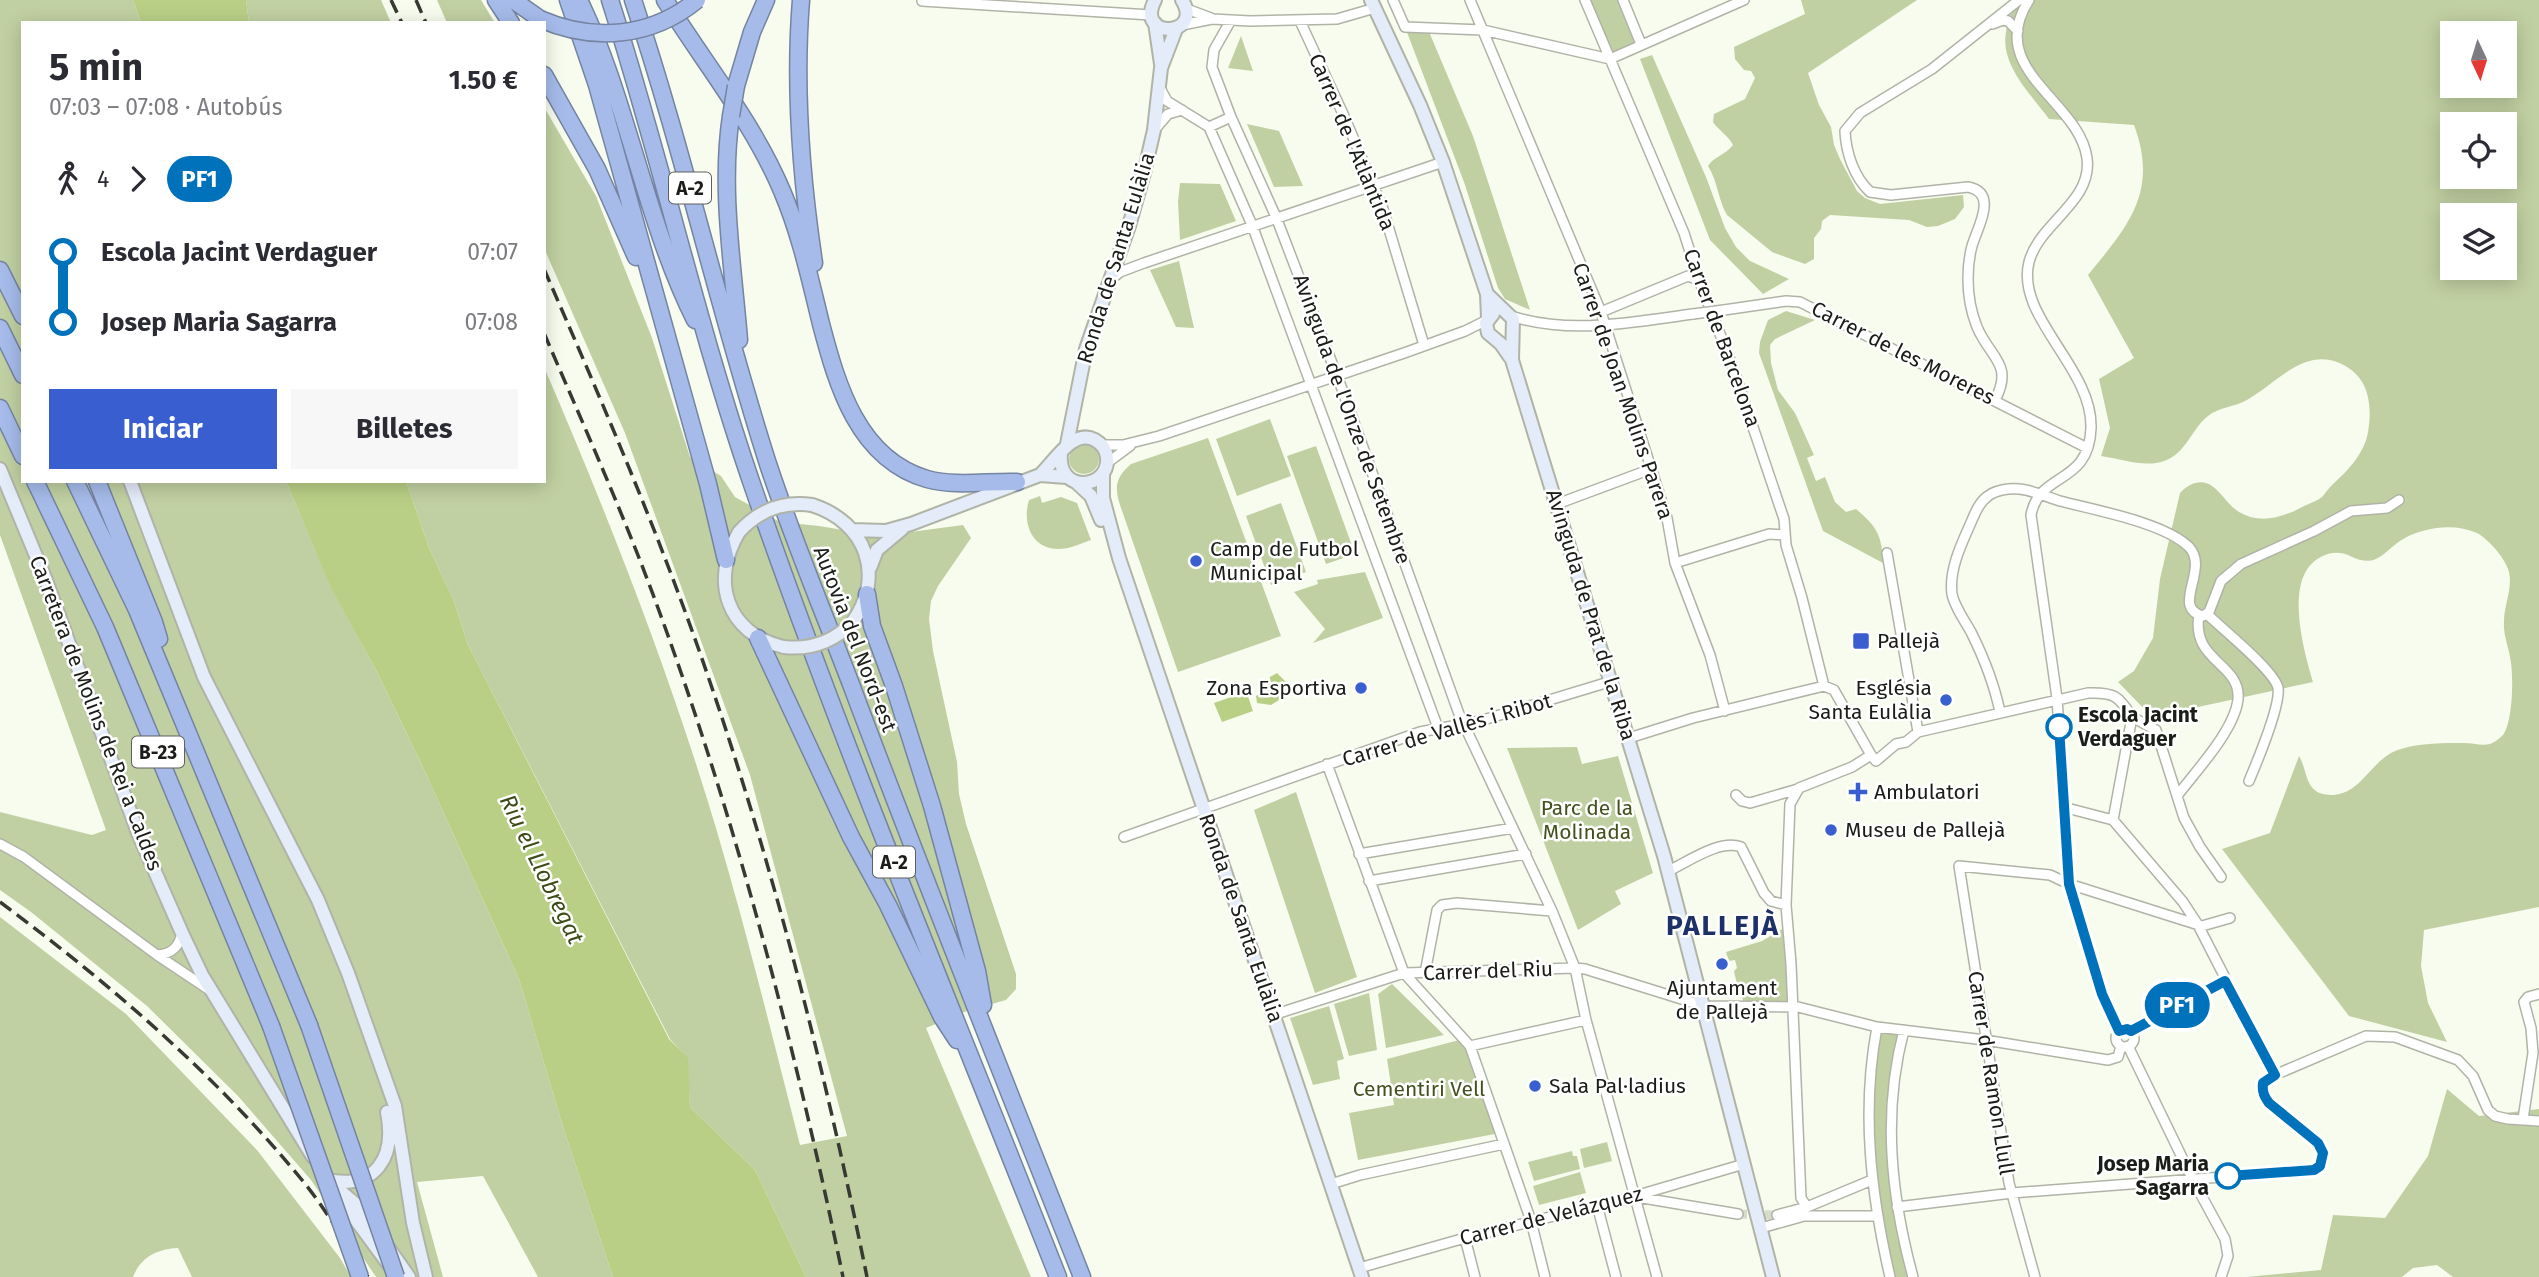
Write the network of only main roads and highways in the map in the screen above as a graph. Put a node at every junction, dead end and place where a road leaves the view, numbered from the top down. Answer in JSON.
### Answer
{"nodes":[{"id":1,"x":496,"y":0,"type":"edge"},
{"id":2,"x":513,"y":0,"type":"edge"},
{"id":3,"x":568,"y":0,"type":"edge"},
{"id":4,"x":579,"y":0,"type":"edge"},
{"id":5,"x":610,"y":0,"type":"edge"},
{"id":6,"x":633,"y":0,"type":"edge"},
{"id":7,"x":665,"y":0,"type":"edge"},
{"id":8,"x":696,"y":0,"type":"edge"},
{"id":9,"x":766,"y":0,"type":"edge"},
{"id":10,"x":801,"y":0,"type":"edge"},
{"id":11,"x":1155,"y":0,"type":"edge"},
{"id":12,"x":1184,"y":4,"type":"edge"},
{"id":13,"x":1373,"y":4,"type":"edge"},
{"id":14,"x":1153,"y":19,"type":"junction"},
{"id":15,"x":510,"y":21,"type":"edge"},
{"id":16,"x":546,"y":21,"type":"edge"},
{"id":17,"x":546,"y":21,"type":"edge"},
{"id":18,"x":1179,"y":27,"type":"junction"},
{"id":19,"x":1161,"y":68,"type":"junction"},
{"id":20,"x":546,"y":79,"type":"edge"},
{"id":21,"x":0,"y":260,"type":"edge"},
{"id":22,"x":0,"y":270,"type":"edge"},
{"id":23,"x":1487,"y":294,"type":"junction"},
{"id":24,"x":21,"y":297,"type":"edge"},
{"id":25,"x":21,"y":312,"type":"edge"},
{"id":26,"x":1507,"y":314,"type":"junction"},
{"id":27,"x":662,"y":321,"type":"junction"},
{"id":28,"x":822,"y":325,"type":"junction"},
{"id":29,"x":1490,"y":327,"type":"junction"},
{"id":30,"x":0,"y":328,"type":"edge"},
{"id":31,"x":1512,"y":332,"type":"junction"},
{"id":32,"x":714,"y":360,"type":"junction"},
{"id":33,"x":1512,"y":360,"type":"junction"},
{"id":34,"x":21,"y":371,"type":"edge"},
{"id":35,"x":742,"y":377,"type":"junction"},
{"id":36,"x":1076,"y":407,"type":"junction"},
{"id":37,"x":0,"y":408,"type":"edge"},
{"id":38,"x":1090,"y":438,"type":"junction"},
{"id":39,"x":1064,"y":449,"type":"junction"},
{"id":40,"x":21,"y":452,"type":"edge"},
{"id":41,"x":1105,"y":468,"type":"junction"},
{"id":42,"x":0,"y":470,"type":"edge"},
{"id":43,"x":1040,"y":475,"type":"junction"},
{"id":44,"x":1072,"y":480,"type":"junction"},
{"id":45,"x":1017,"y":482,"type":"junction"},
{"id":46,"x":36,"y":483,"type":"edge"},
{"id":47,"x":76,"y":483,"type":"edge"},
{"id":48,"x":98,"y":483,"type":"edge"},
{"id":49,"x":131,"y":483,"type":"edge"},
{"id":50,"x":911,"y":524,"type":"junction"},
{"id":51,"x":852,"y":530,"type":"junction"},
{"id":52,"x":1119,"y":558,"type":"junction"},
{"id":53,"x":726,"y":560,"type":"junction"},
{"id":54,"x":869,"y":571,"type":"junction"},
{"id":55,"x":867,"y":594,"type":"junction"},
{"id":56,"x":758,"y":638,"type":"junction"},
{"id":57,"x":171,"y":689,"type":"junction"},
{"id":58,"x":989,"y":1039,"type":"junction"},
{"id":59,"x":378,"y":1060,"type":"junction"},
{"id":60,"x":975,"y":1068,"type":"junction"},
{"id":61,"x":327,"y":1180,"type":"junction"},
{"id":62,"x":1360,"y":1273,"type":"edge"},
{"id":63,"x":360,"y":1277,"type":"edge"},
{"id":64,"x":397,"y":1277,"type":"edge"},
{"id":65,"x":410,"y":1277,"type":"edge"},
{"id":66,"x":426,"y":1277,"type":"edge"},
{"id":67,"x":1058,"y":1277,"type":"edge"},
{"id":68,"x":1082,"y":1277,"type":"edge"},
{"id":69,"x":1773,"y":1277,"type":"edge"}],
"edges":[{"from":1,"to":15,"type":"highway"},
{"from":2,"to":16,"type":"highway","bridge":true},
{"from":3,"to":27,"type":"highway"},
{"from":4,"to":32,"type":"highway"},
{"from":5,"to":32,"type":"highway","name":"Autovia del Nord-est","number":"A-2"},
{"from":6,"to":35,"type":"highway","name":"Autovia del Nord-est","number":"A-2"},
{"from":7,"to":28,"type":"highway"},
{"from":8,"to":17,"type":"highway","bridge":true},
{"from":9,"to":35,"type":"highway","bridge":true},
{"from":10,"to":28,"type":"highway"},
{"from":11,"to":14,"type":"main road","name":"Ronda de Santa Eulàlia"},
{"from":12,"to":18,"type":"main road","name":"Ronda de Santa Eulàlia"},
{"from":13,"to":23,"type":"main road"},
{"from":14,"to":18,"type":"main road"},
{"from":14,"to":19,"type":"main road","name":"Ronda de Santa Eulàlia"},
{"from":18,"to":19,"type":"main road","name":"Ronda de Santa Eulàlia"},
{"from":19,"to":36,"type":"main road","name":"Ronda de Santa Eulàlia"},
{"from":20,"to":27,"type":"highway"},
{"from":21,"to":24,"type":"main road"},
{"from":22,"to":25,"type":"highway"},
{"from":23,"to":26,"type":"main road"},
{"from":23,"to":29,"type":"main road"},
{"from":26,"to":29,"type":"main road"},
{"from":26,"to":31,"type":"main road"},
{"from":27,"to":53,"type":"highway"},
{"from":28,"to":45,"type":"highway"},
{"from":29,"to":31,"type":"main road"},
{"from":29,"to":33,"type":"main road"},
{"from":30,"to":34,"type":"highway"},
{"from":31,"to":33,"type":"main road"},
{"from":32,"to":60,"type":"highway","name":"Autovia del Nord-est","number":"A-2"},
{"from":33,"to":69,"type":"main road","name":"Avinguda de Prat de la Riba"},
{"from":35,"to":58,"type":"highway","name":"Autovia del Nord-est","number":"A-2"},
{"from":36,"to":38,"type":"main road"},
{"from":36,"to":39,"type":"main road","name":"Ronda de Santa Eulàlia"},
{"from":37,"to":40,"type":"highway"},
{"from":38,"to":39,"type":"main road"},
{"from":38,"to":41,"type":"main road"},
{"from":39,"to":43,"type":"main road"},
{"from":39,"to":44,"type":"main road"},
{"from":41,"to":44,"type":"main road"},
{"from":41,"to":52,"type":"main road","name":"Ronda de Santa Eulàlia"},
{"from":42,"to":61,"type":"main road","name":"Carretera de Molins de Rei a Caldes"},
{"from":43,"to":44,"type":"main road"},
{"from":43,"to":45,"type":"main road"},
{"from":44,"to":52,"type":"main road","name":"Ronda de Santa Eulàlia"},
{"from":45,"to":50,"type":"main road"},
{"from":46,"to":63,"type":"highway","number":"B-23","bridge":true},
{"from":47,"to":57,"type":"highway","number":"B-23"},
{"from":48,"to":57,"type":"highway"},
{"from":49,"to":59,"type":"main road"},
{"from":50,"to":51,"type":"main road"},
{"from":50,"to":54,"type":"main road"},
{"from":51,"to":53,"type":"main road","bridge":true},
{"from":51,"to":54,"type":"main road"},
{"from":52,"to":62,"type":"main road","name":"Ronda de Santa Eulàlia"},
{"from":53,"to":56,"type":"main road"},
{"from":54,"to":55,"type":"main road"},
{"from":55,"to":56,"type":"main road","bridge":true},
{"from":55,"to":58,"type":"highway"},
{"from":56,"to":60,"type":"highway"},
{"from":57,"to":64,"type":"highway","number":"B-23","bridge":true},
{"from":58,"to":68,"type":"highway","name":"Autovia del Nord-est","number":"A-2"},
{"from":59,"to":61,"type":"main road"},
{"from":59,"to":66,"type":"main road"},
{"from":60,"to":67,"type":"highway","name":"Autovia del Nord-est","number":"A-2"},
{"from":61,"to":64,"type":"main road","name":"Carretera de Molins de Rei a Caldes"},
{"from":61,"to":65,"type":"main road"}]}
